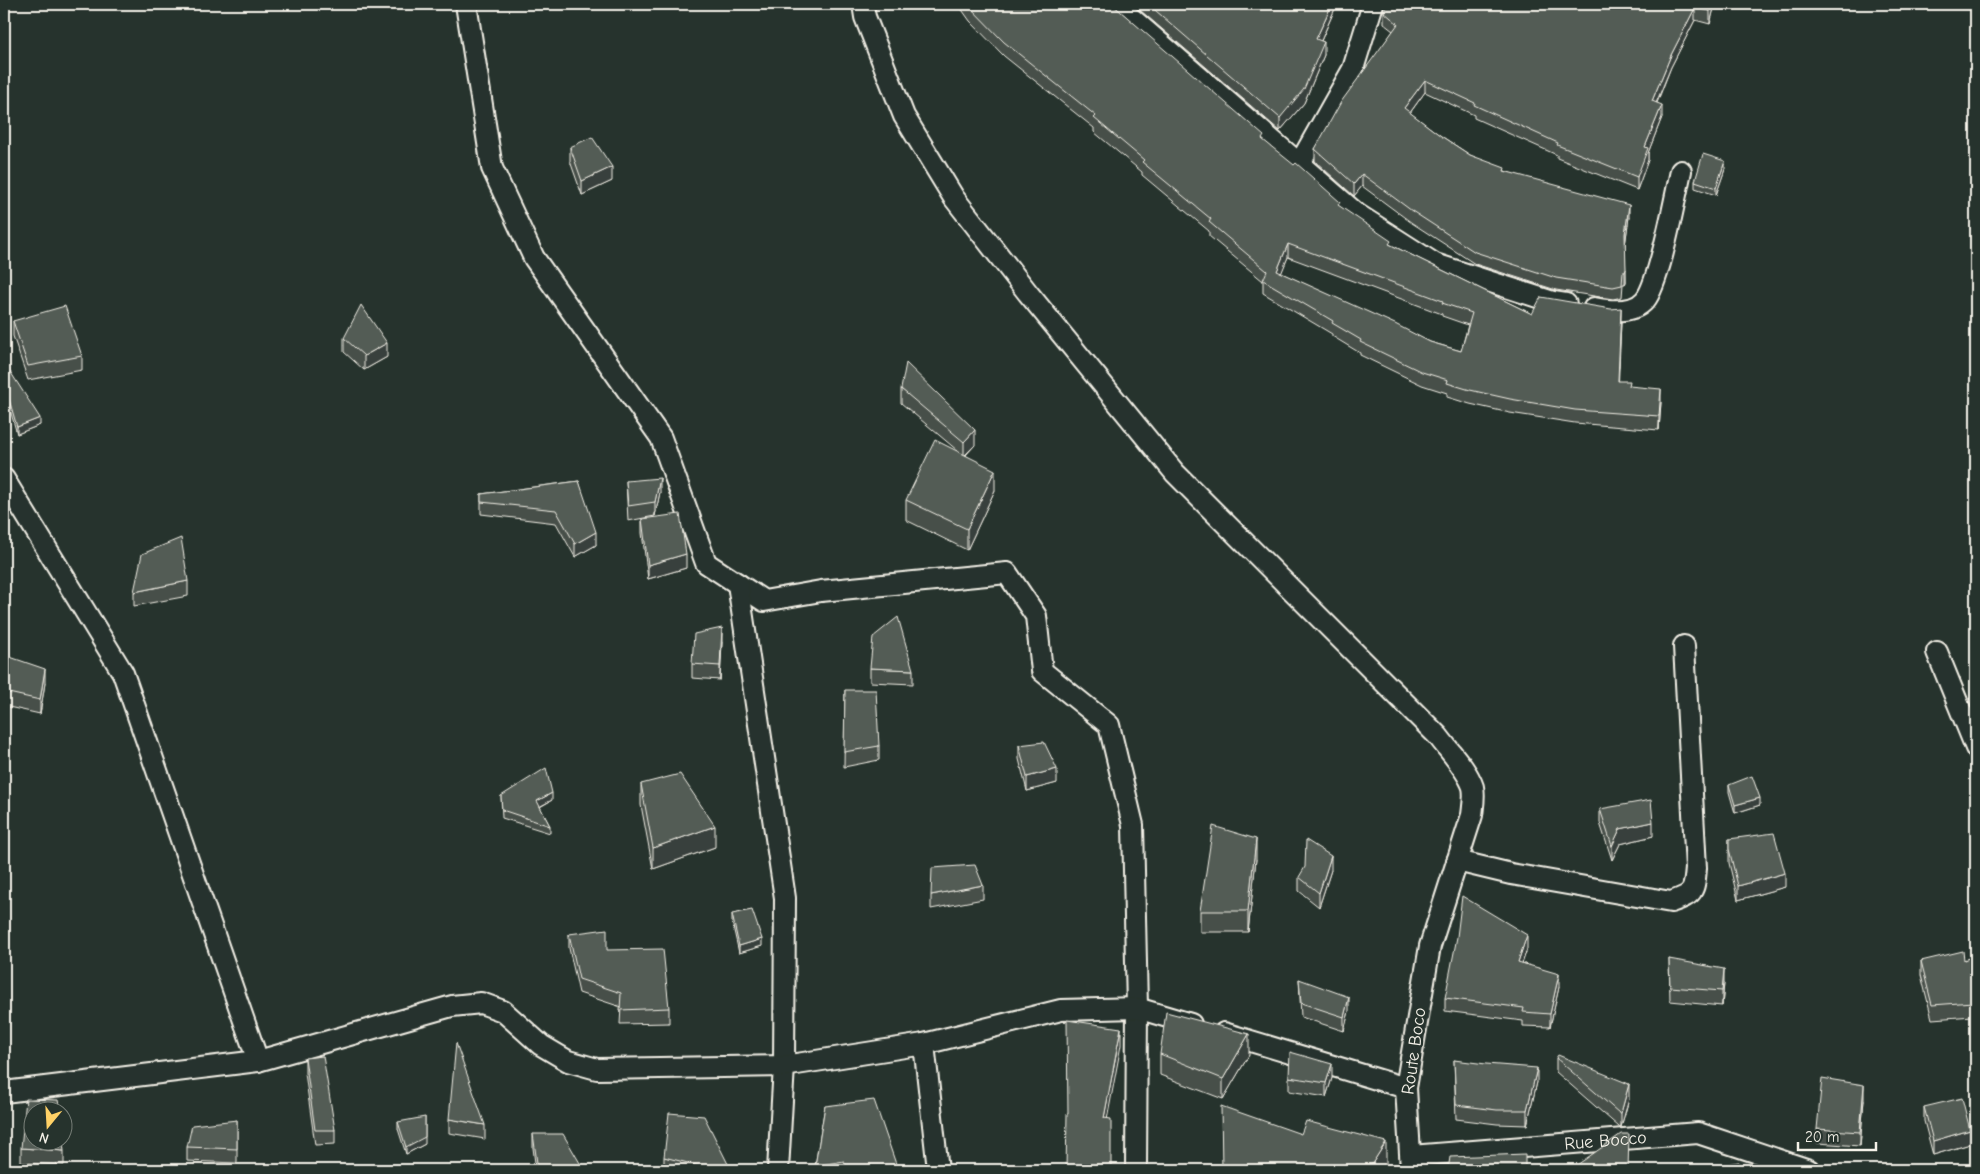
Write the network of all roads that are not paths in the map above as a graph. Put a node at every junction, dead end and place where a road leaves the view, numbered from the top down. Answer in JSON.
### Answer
{"nodes":[{"id":1,"x":466,"y":4,"type":"edge"},
{"id":2,"x":863,"y":4,"type":"edge"},
{"id":3,"x":1116,"y":4,"type":"edge"},
{"id":4,"x":1373,"y":4,"type":"edge"},
{"id":5,"x":1300,"y":163,"type":"junction"},
{"id":6,"x":1682,"y":171,"type":"dead end"},
{"id":7,"x":4,"y":479,"type":"edge"},
{"id":8,"x":738,"y":584,"type":"junction"},
{"id":9,"x":1684,"y":646,"type":"dead end"},
{"id":10,"x":1937,"y":652,"type":"dead end"},
{"id":11,"x":1976,"y":748,"type":"edge"},
{"id":12,"x":1457,"y":861,"type":"junction"},
{"id":13,"x":1137,"y":1008,"type":"junction"},
{"id":14,"x":924,"y":1044,"type":"junction"},
{"id":15,"x":258,"y":1061,"type":"junction"},
{"id":16,"x":784,"y":1066,"type":"junction"},
{"id":17,"x":1406,"y":1088,"type":"junction"},
{"id":18,"x":4,"y":1092,"type":"edge"},
{"id":19,"x":1411,"y":1163,"type":"edge"},
{"id":20,"x":778,"y":1170,"type":"edge"},
{"id":21,"x":938,"y":1170,"type":"edge"},
{"id":22,"x":1136,"y":1170,"type":"edge"},
{"id":23,"x":1809,"y":1170,"type":"edge"}],
"edges":[{"from":1,"to":8,"type":"street"},
{"from":2,"to":12,"type":"street","name":"Route Boco"},
{"from":3,"to":5,"type":"street"},
{"from":4,"to":5,"type":"street"},
{"from":5,"to":6,"type":"street"},
{"from":7,"to":15,"type":"street"},
{"from":8,"to":13,"type":"street"},
{"from":8,"to":16,"type":"street"},
{"from":9,"to":12,"type":"street"},
{"from":10,"to":11,"type":"street"},
{"from":12,"to":17,"type":"street","name":"Route Boco"},
{"from":13,"to":14,"type":"street"},
{"from":13,"to":17,"type":"street"},
{"from":13,"to":22,"type":"street"},
{"from":14,"to":16,"type":"street"},
{"from":14,"to":21,"type":"street"},
{"from":15,"to":16,"type":"street"},
{"from":15,"to":18,"type":"street"},
{"from":16,"to":20,"type":"street"},
{"from":17,"to":19,"type":"street","name":"Route Boco"},
{"from":19,"to":23,"type":"street","name":"Rue Bocco"}]}
